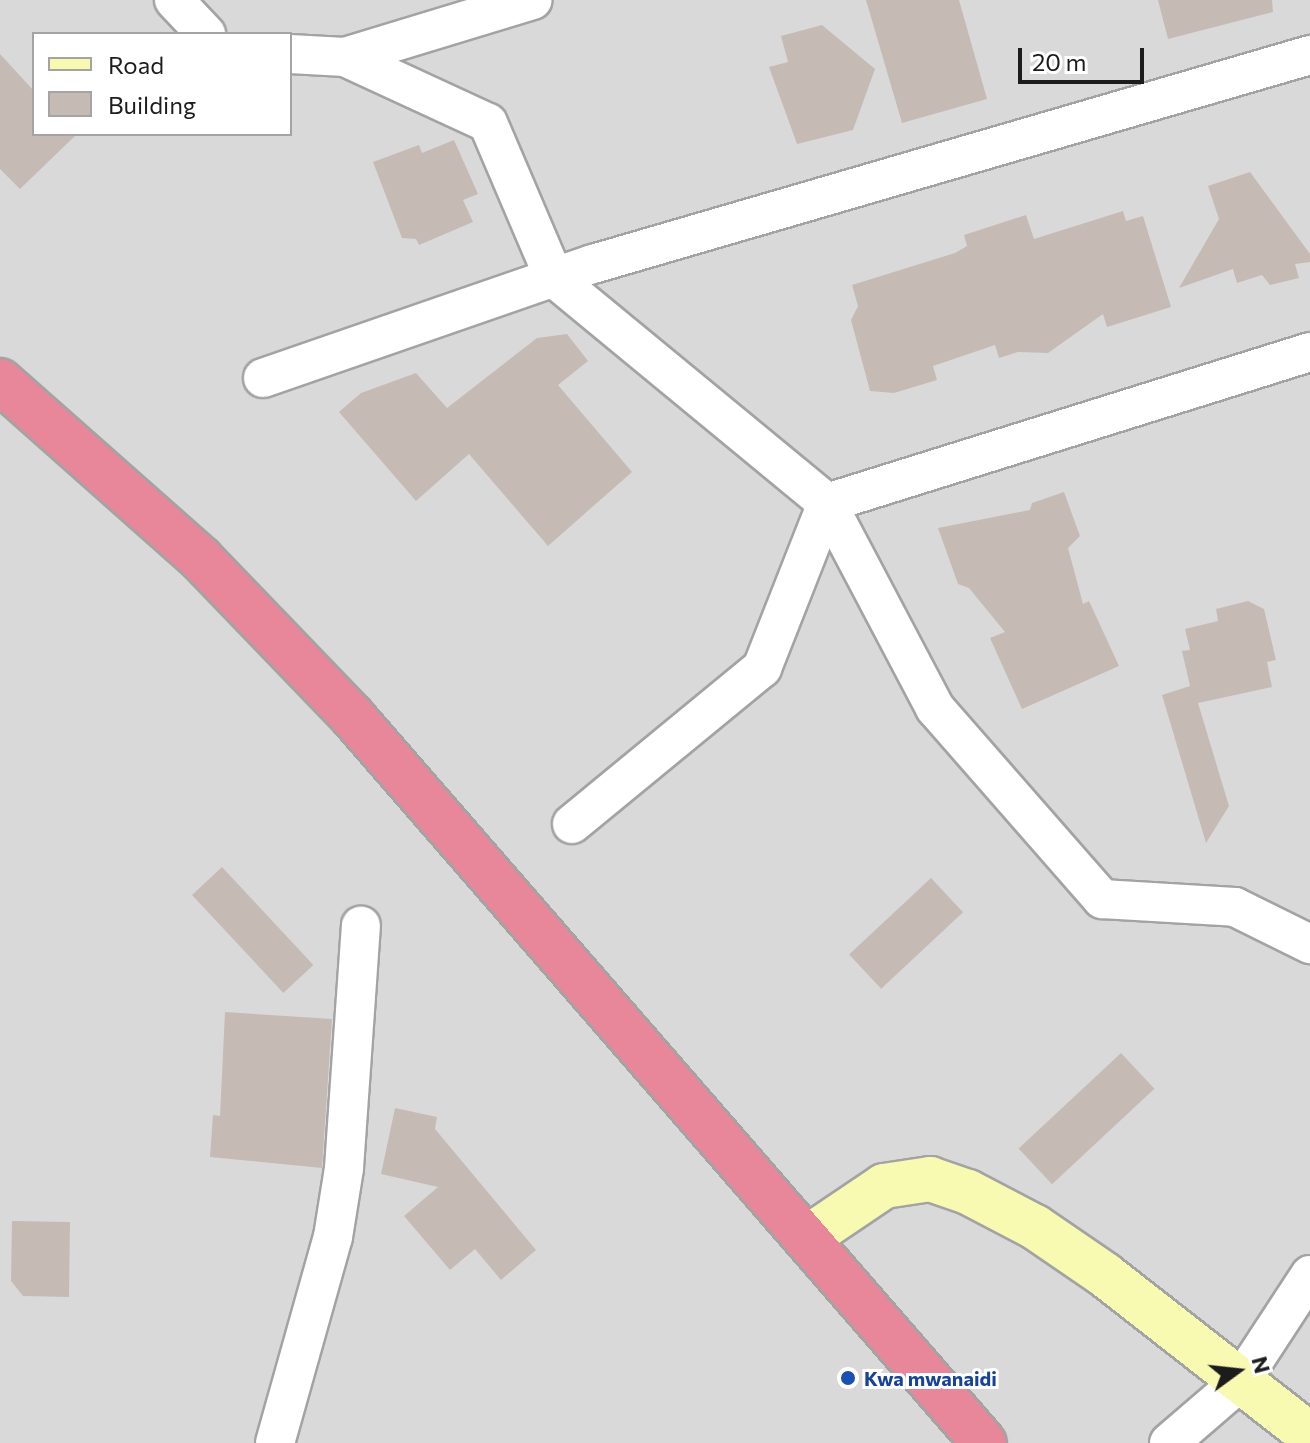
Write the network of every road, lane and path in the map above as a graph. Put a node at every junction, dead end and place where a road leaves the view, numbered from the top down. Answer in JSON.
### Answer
{"nodes":[{"id":1,"x":174,"y":0,"type":"edge"},
{"id":2,"x":533,"y":0,"type":"edge"},
{"id":3,"x":204,"y":32,"type":"edge"},
{"id":4,"x":292,"y":54,"type":"edge"},
{"id":5,"x":1310,"y":55,"type":"edge"},
{"id":6,"x":345,"y":57,"type":"junction"},
{"id":7,"x":554,"y":278,"type":"junction"},
{"id":8,"x":1310,"y":352,"type":"edge"},
{"id":9,"x":263,"y":378,"type":"dead end"},
{"id":10,"x":0,"y":381,"type":"edge"},
{"id":11,"x":827,"y":503,"type":"junction"},
{"id":12,"x":572,"y":824,"type":"dead end"},
{"id":13,"x":361,"y":926,"type":"dead end"},
{"id":14,"x":1310,"y":944,"type":"edge"},
{"id":15,"x":807,"y":1238,"type":"junction"},
{"id":16,"x":1310,"y":1275,"type":"edge"},
{"id":17,"x":1240,"y":1382,"type":"junction"},
{"id":18,"x":1310,"y":1435,"type":"edge"},
{"id":19,"x":275,"y":1443,"type":"edge"},
{"id":20,"x":984,"y":1443,"type":"edge"},
{"id":21,"x":1169,"y":1443,"type":"edge"}],
"edges":[{"from":1,"to":3,"type":"street"},
{"from":2,"to":6,"type":"street"},
{"from":4,"to":6,"type":"street"},
{"from":5,"to":7,"type":"street"},
{"from":6,"to":7,"type":"street"},
{"from":7,"to":9,"type":"street"},
{"from":7,"to":11,"type":"street"},
{"from":8,"to":11,"type":"street"},
{"from":10,"to":15,"type":"highway"},
{"from":11,"to":12,"type":"street"},
{"from":11,"to":14,"type":"street"},
{"from":13,"to":19,"type":"street"},
{"from":15,"to":17,"type":"street"},
{"from":15,"to":20,"type":"highway"},
{"from":16,"to":17,"type":"street"},
{"from":17,"to":18,"type":"street"},
{"from":17,"to":21,"type":"street"}]}
